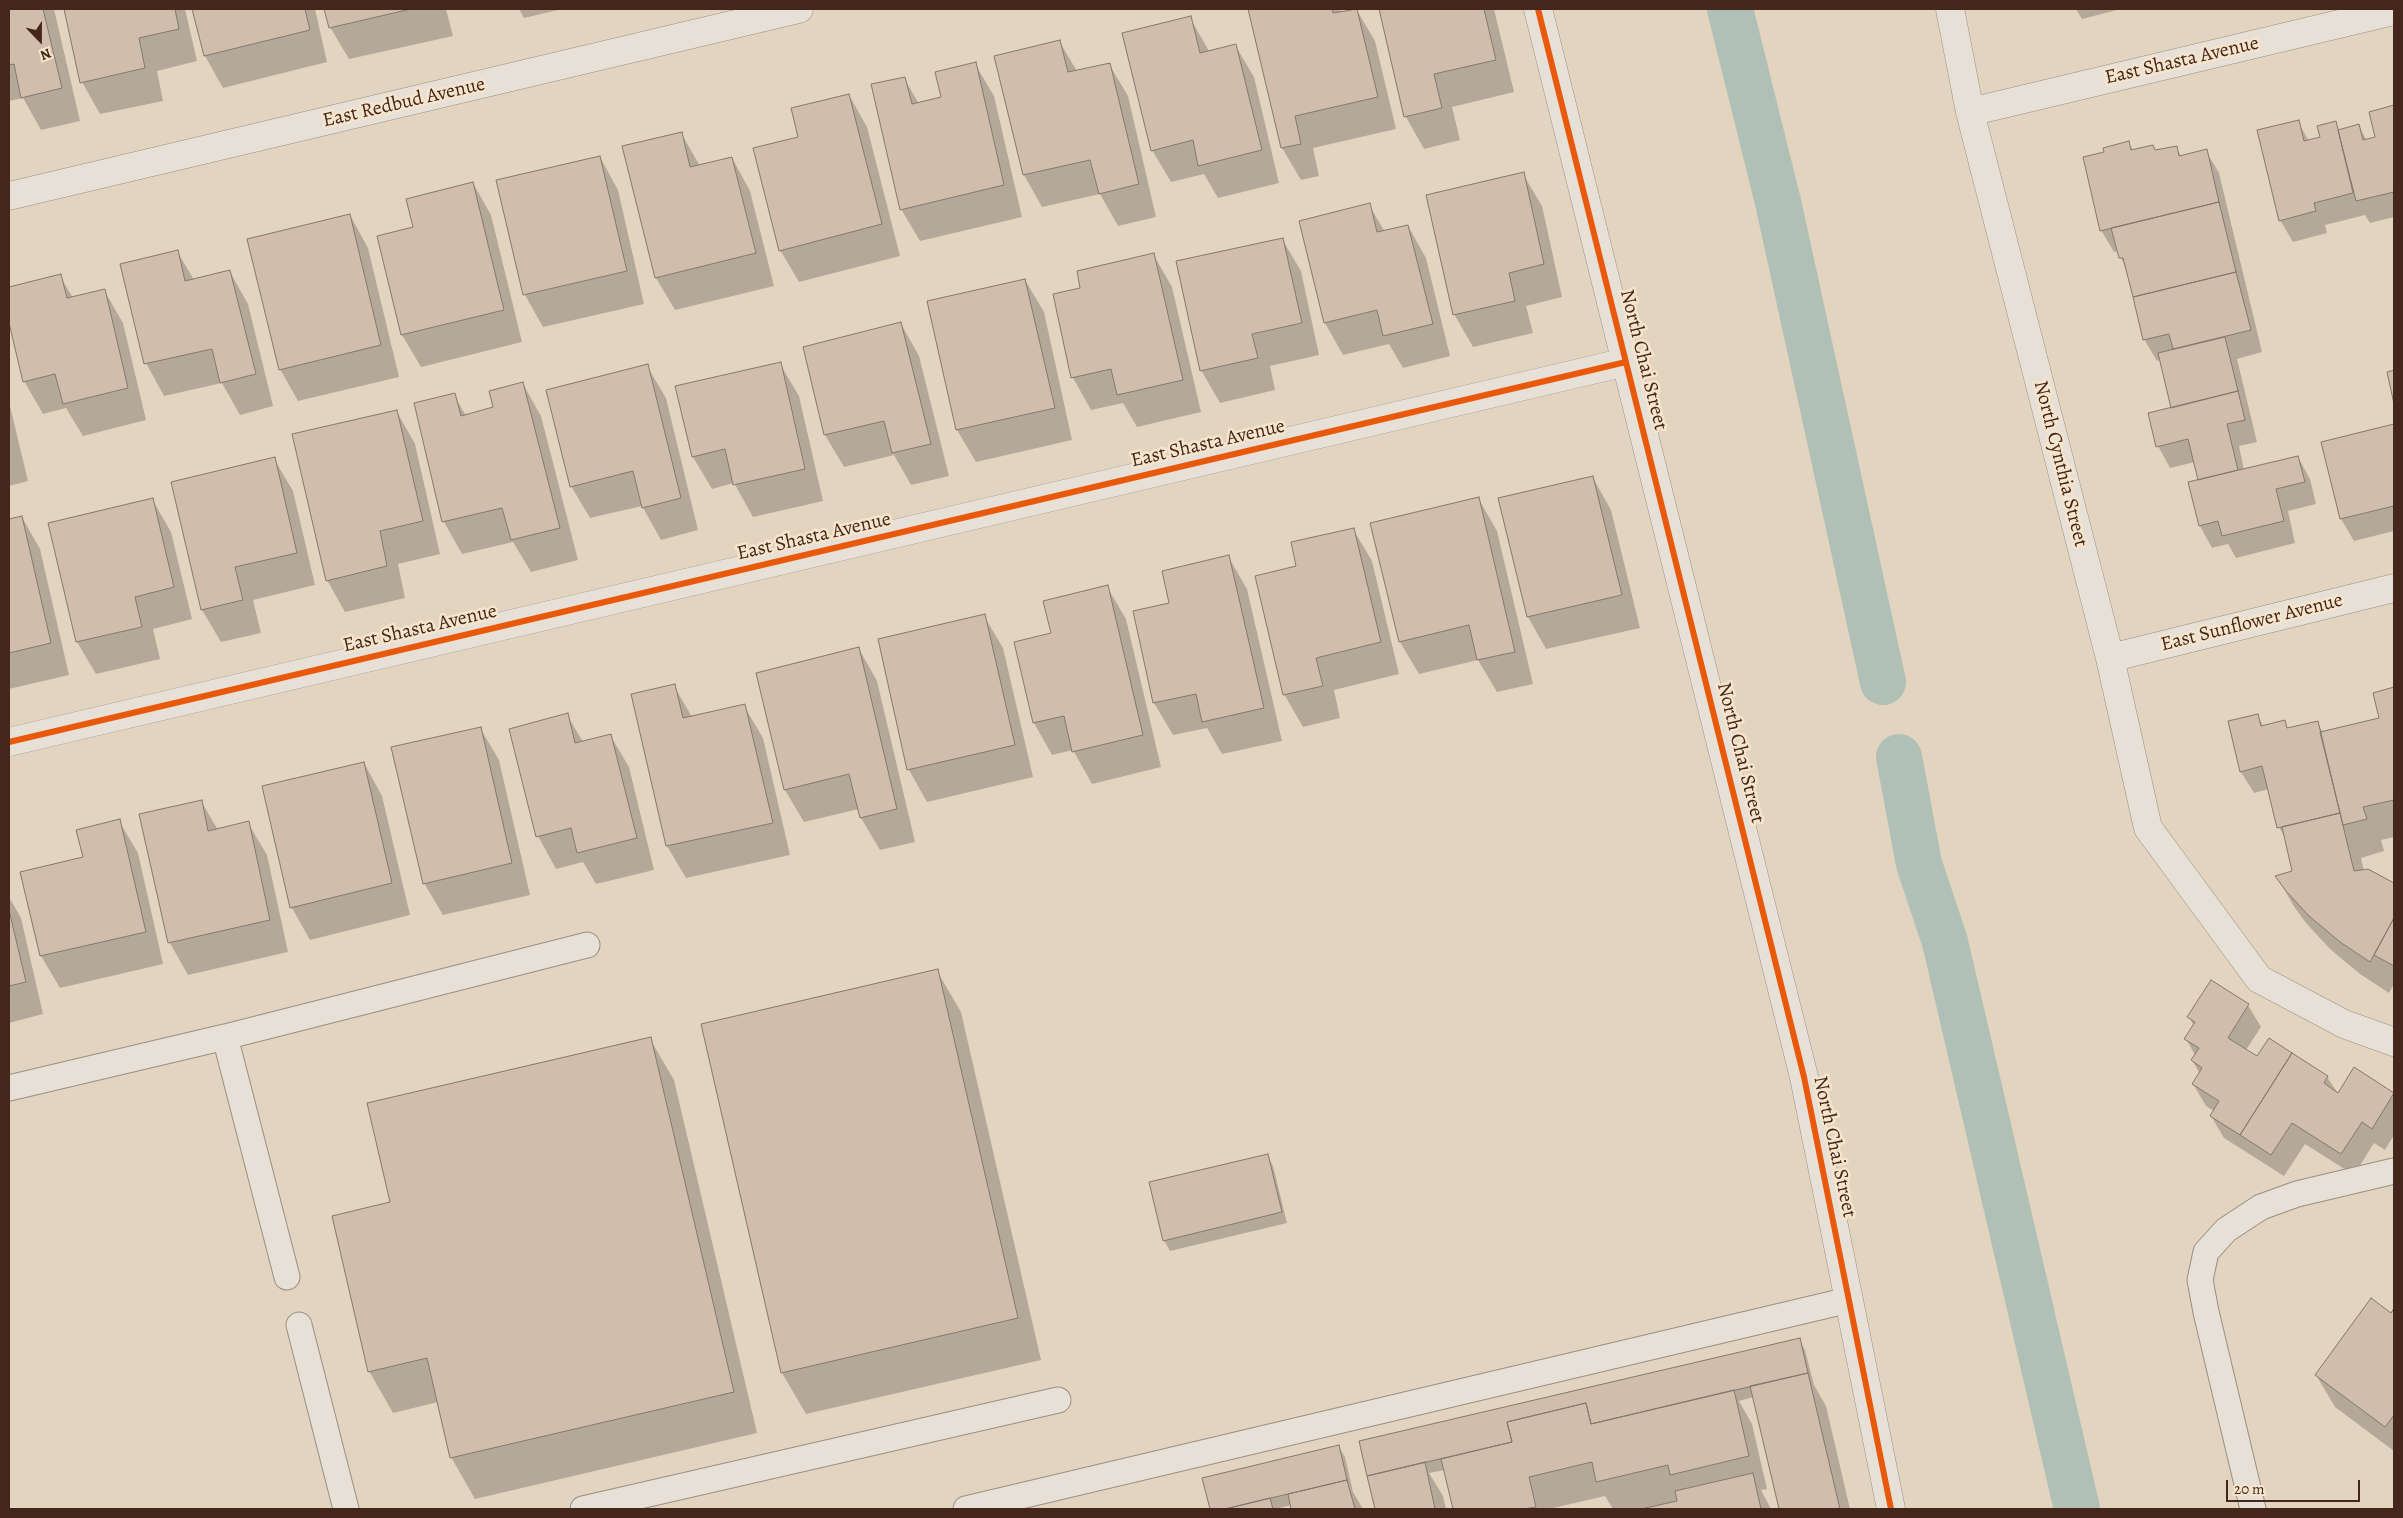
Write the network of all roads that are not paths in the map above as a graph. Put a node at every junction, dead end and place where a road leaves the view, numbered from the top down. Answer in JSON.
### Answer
{"nodes":[{"id":1,"x":799,"y":9,"type":"edge"},
{"id":2,"x":1538,"y":9,"type":"edge"},
{"id":3,"x":1950,"y":9,"type":"edge"},
{"id":4,"x":2394,"y":11,"type":"edge"},
{"id":5,"x":1970,"y":112,"type":"junction"},
{"id":6,"x":9,"y":196,"type":"edge"},
{"id":7,"x":1626,"y":362,"type":"junction"},
{"id":8,"x":2394,"y":588,"type":"edge"},
{"id":9,"x":2110,"y":658,"type":"junction"},
{"id":10,"x":9,"y":742,"type":"edge"},
{"id":11,"x":587,"y":945,"type":"dead end"},
{"id":12,"x":225,"y":1037,"type":"junction"},
{"id":13,"x":2394,"y":1042,"type":"edge"},
{"id":14,"x":9,"y":1088,"type":"edge"},
{"id":15,"x":2394,"y":1171,"type":"edge"},
{"id":16,"x":287,"y":1277,"type":"dead end"},
{"id":17,"x":1849,"y":1300,"type":"junction"},
{"id":18,"x":299,"y":1325,"type":"dead end"},
{"id":19,"x":1058,"y":1400,"type":"dead end"},
{"id":20,"x":346,"y":1509,"type":"edge"},
{"id":21,"x":583,"y":1509,"type":"edge"},
{"id":22,"x":966,"y":1509,"type":"edge"},
{"id":23,"x":1891,"y":1509,"type":"edge"},
{"id":24,"x":2253,"y":1509,"type":"edge"}],
"edges":[{"from":1,"to":6,"type":"street","name":"East Redbud Avenue"},
{"from":2,"to":7,"type":"street","name":"North Chai Street"},
{"from":3,"to":5,"type":"street","name":"North Cynthia Street"},
{"from":4,"to":5,"type":"street","name":"East Shasta Avenue"},
{"from":5,"to":9,"type":"street","name":"North Cynthia Street"},
{"from":7,"to":10,"type":"street","name":"East Shasta Avenue"},
{"from":7,"to":17,"type":"street","name":"North Chai Street"},
{"from":8,"to":9,"type":"street","name":"East Sunflower Avenue"},
{"from":9,"to":13,"type":"street","name":"North Cynthia Street"},
{"from":11,"to":12,"type":"lane"},
{"from":12,"to":14,"type":"lane"},
{"from":12,"to":16,"type":"lane"},
{"from":15,"to":24,"type":"lane"},
{"from":17,"to":22,"type":"lane"},
{"from":17,"to":23,"type":"street","name":"North Chai Street"},
{"from":18,"to":20,"type":"lane"},
{"from":19,"to":21,"type":"lane"}]}
